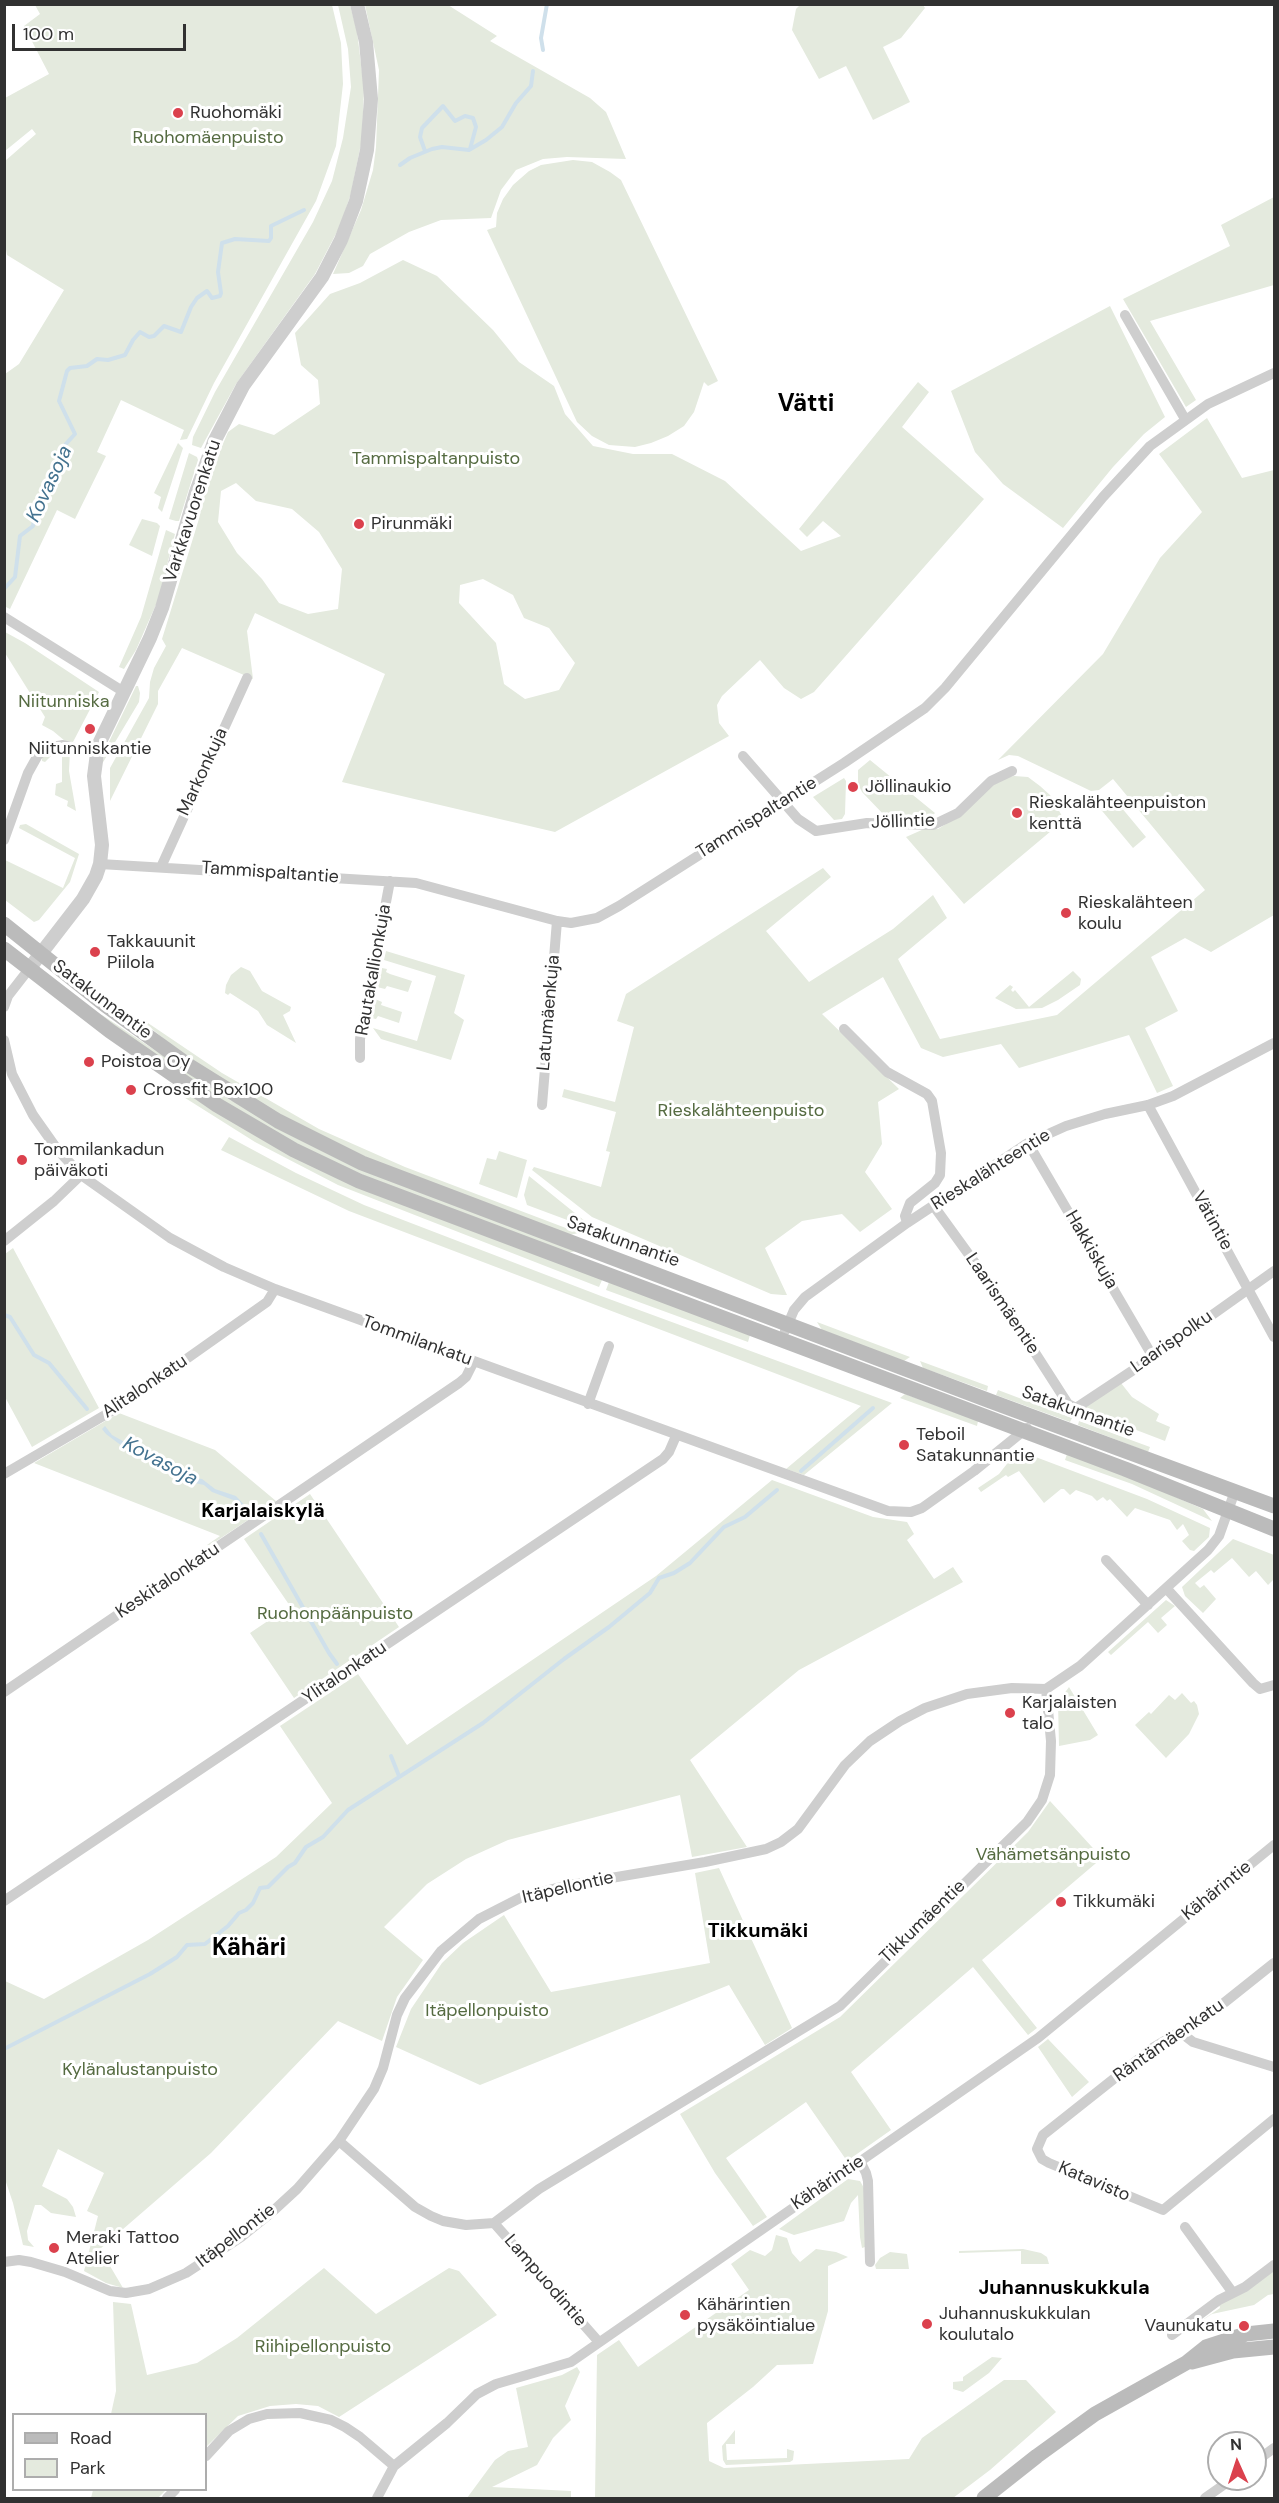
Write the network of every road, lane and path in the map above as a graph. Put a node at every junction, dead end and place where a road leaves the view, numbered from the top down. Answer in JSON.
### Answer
{"nodes":[{"id":1,"x":357,"y":4,"type":"edge"},
{"id":2,"x":1125,"y":315,"type":"dead end"},
{"id":3,"x":1275,"y":373,"type":"edge"},
{"id":4,"x":1185,"y":419,"type":"junction"},
{"id":5,"x":6,"y":620,"type":"edge"},
{"id":6,"x":247,"y":678,"type":"dead end"},
{"id":7,"x":124,"y":692,"type":"junction"},
{"id":8,"x":96,"y":753,"type":"junction"},
{"id":9,"x":743,"y":756,"type":"dead end"},
{"id":10,"x":1012,"y":771,"type":"dead end"},
{"id":11,"x":784,"y":802,"type":"junction"},
{"id":12,"x":4,"y":840,"type":"edge"},
{"id":13,"x":100,"y":864,"type":"junction"},
{"id":14,"x":161,"y":867,"type":"junction"},
{"id":15,"x":390,"y":881,"type":"junction"},
{"id":16,"x":557,"y":921,"type":"junction"},
{"id":17,"x":4,"y":924,"type":"edge"},
{"id":18,"x":4,"y":949,"type":"edge"},
{"id":19,"x":41,"y":953,"type":"junction"},
{"id":20,"x":29,"y":969,"type":"junction"},
{"id":21,"x":5,"y":1004,"type":"edge"},
{"id":22,"x":844,"y":1029,"type":"dead end"},
{"id":23,"x":4,"y":1040,"type":"edge"},
{"id":24,"x":1275,"y":1043,"type":"edge"},
{"id":25,"x":360,"y":1058,"type":"dead end"},
{"id":26,"x":6,"y":1063,"type":"edge"},
{"id":27,"x":542,"y":1105,"type":"dead end"},
{"id":28,"x":1148,"y":1105,"type":"junction"},
{"id":29,"x":1028,"y":1143,"type":"junction"},
{"id":30,"x":81,"y":1175,"type":"junction"},
{"id":31,"x":933,"y":1205,"type":"junction"},
{"id":32,"x":907,"y":1223,"type":"junction"},
{"id":33,"x":4,"y":1241,"type":"edge"},
{"id":34,"x":1275,"y":1271,"type":"edge"},
{"id":35,"x":1249,"y":1288,"type":"junction"},
{"id":36,"x":275,"y":1289,"type":"junction"},
{"id":37,"x":788,"y":1324,"type":"junction"},
{"id":38,"x":1275,"y":1337,"type":"edge"},
{"id":39,"x":781,"y":1341,"type":"junction"},
{"id":40,"x":609,"y":1346,"type":"dead end"},
{"id":41,"x":1153,"y":1357,"type":"junction"},
{"id":42,"x":474,"y":1361,"type":"junction"},
{"id":43,"x":588,"y":1404,"type":"junction"},
{"id":44,"x":1068,"y":1404,"type":"joint"},
{"id":45,"x":1038,"y":1418,"type":"junction"},
{"id":46,"x":1023,"y":1431,"type":"junction"},
{"id":47,"x":676,"y":1436,"type":"junction"},
{"id":48,"x":4,"y":1474,"type":"edge"},
{"id":49,"x":1235,"y":1491,"type":"junction"},
{"id":50,"x":1275,"y":1506,"type":"edge"},
{"id":51,"x":1227,"y":1512,"type":"junction"},
{"id":52,"x":1275,"y":1529,"type":"edge"},
{"id":53,"x":1106,"y":1560,"type":"dead end"},
{"id":54,"x":1166,"y":1588,"type":"junction"},
{"id":55,"x":1148,"y":1605,"type":"junction"},
{"id":56,"x":1275,"y":1685,"type":"edge"},
{"id":57,"x":1046,"y":1689,"type":"junction"},
{"id":58,"x":4,"y":1692,"type":"edge"},
{"id":59,"x":1275,"y":1845,"type":"edge"},
{"id":60,"x":4,"y":1901,"type":"edge"},
{"id":61,"x":1275,"y":1963,"type":"edge"},
{"id":62,"x":1180,"y":2032,"type":"junction"},
{"id":63,"x":1275,"y":2067,"type":"edge"},
{"id":64,"x":1275,"y":2119,"type":"edge"},
{"id":65,"x":339,"y":2141,"type":"junction"},
{"id":66,"x":1037,"y":2144,"type":"joint"},
{"id":67,"x":860,"y":2161,"type":"junction"},
{"id":68,"x":494,"y":2223,"type":"junction"},
{"id":69,"x":1185,"y":2227,"type":"dead end"},
{"id":70,"x":4,"y":2262,"type":"edge"},
{"id":71,"x":870,"y":2262,"type":"dead end"},
{"id":72,"x":1275,"y":2265,"type":"edge"},
{"id":73,"x":1233,"y":2293,"type":"junction"},
{"id":74,"x":1275,"y":2331,"type":"edge"},
{"id":75,"x":1172,"y":2336,"type":"dead end"},
{"id":76,"x":598,"y":2341,"type":"junction"},
{"id":77,"x":1275,"y":2347,"type":"edge"},
{"id":78,"x":1186,"y":2363,"type":"junction"},
{"id":79,"x":1123,"y":2400,"type":"junction"},
{"id":80,"x":207,"y":2455,"type":"edge"},
{"id":81,"x":393,"y":2466,"type":"junction"},
{"id":82,"x":377,"y":2499,"type":"edge"},
{"id":83,"x":984,"y":2499,"type":"edge"},
{"id":84,"x":998,"y":2499,"type":"edge"}],
"edges":[{"from":1,"to":7,"type":"street","name":"Varkkavuorenkatu"},
{"from":2,"to":4,"type":"street"},
{"from":3,"to":4,"type":"street","name":"Tammispaltantie"},
{"from":4,"to":11,"type":"street","name":"Tammispaltantie"},
{"from":5,"to":7,"type":"street"},
{"from":6,"to":14,"type":"street","name":"Markonkuja"},
{"from":7,"to":8,"type":"street","name":"Varkkavuorenkatu"},
{"from":8,"to":12,"type":"street"},
{"from":8,"to":13,"type":"street","name":"Varkkavuorenkatu"},
{"from":9,"to":11,"type":"street"},
{"from":10,"to":11,"type":"street","name":"Jöllintie"},
{"from":11,"to":16,"type":"street","name":"Tammispaltantie"},
{"from":13,"to":14,"type":"street","name":"Tammispaltantie"},
{"from":13,"to":19,"type":"street","name":"Varkkavuorenkatu"},
{"from":14,"to":15,"type":"street","name":"Tammispaltantie"},
{"from":15,"to":16,"type":"street","name":"Tammispaltantie"},
{"from":15,"to":25,"type":"street","name":"Rautakallionkuja"},
{"from":16,"to":27,"type":"street","name":"Latumäenkuja"},
{"from":17,"to":19,"type":"main road","name":"Satakunnantie"},
{"from":18,"to":20,"type":"main road","name":"Satakunnantie"},
{"from":19,"to":20,"type":"street"},
{"from":19,"to":37,"type":"main road","name":"Satakunnantie"},
{"from":20,"to":21,"type":"street"},
{"from":20,"to":39,"type":"main road","name":"Satakunnantie"},
{"from":22,"to":32,"type":"street"},
{"from":23,"to":26,"type":"street","name":"Tommilankatu"},
{"from":24,"to":28,"type":"street","name":"Rieskalähteentie"},
{"from":26,"to":30,"type":"street","name":"Tommilankatu"},
{"from":28,"to":29,"type":"street","name":"Rieskalähteentie"},
{"from":28,"to":35,"type":"street","name":"Vätintie"},
{"from":29,"to":31,"type":"street","name":"Rieskalähteentie"},
{"from":29,"to":41,"type":"street","name":"Hakkiskuja"},
{"from":30,"to":33,"type":"street"},
{"from":30,"to":36,"type":"street","name":"Tommilankatu"},
{"from":31,"to":32,"type":"street","name":"Rieskalähteentie"},
{"from":31,"to":44,"type":"street","name":"Laarismäentie"},
{"from":32,"to":37,"type":"street","name":"Rieskalähteentie"},
{"from":34,"to":35,"type":"street","name":"Laarispolku"},
{"from":35,"to":38,"type":"street","name":"Vätintie"},
{"from":35,"to":41,"type":"street","name":"Laarispolku"},
{"from":36,"to":42,"type":"street","name":"Tommilankatu"},
{"from":36,"to":48,"type":"street","name":"Alitalonkatu"},
{"from":37,"to":39,"type":"street","name":"Rieskalähteentie"},
{"from":37,"to":45,"type":"main road","name":"Satakunnantie"},
{"from":39,"to":46,"type":"main road","name":"Satakunnantie"},
{"from":40,"to":43,"type":"street"},
{"from":41,"to":44,"type":"street","name":"Laarispolku"},
{"from":42,"to":43,"type":"street","name":"Tommilankatu"},
{"from":42,"to":58,"type":"street","name":"Keskitalonkatu"},
{"from":43,"to":47,"type":"street","name":"Tommilankatu"},
{"from":45,"to":46,"type":"street"},
{"from":45,"to":49,"type":"main road","name":"Satakunnantie"},
{"from":46,"to":47,"type":"street","name":"Tommilankatu"},
{"from":46,"to":51,"type":"main road","name":"Satakunnantie"},
{"from":47,"to":60,"type":"street","name":"Ylitalonkatu"},
{"from":49,"to":50,"type":"main road","name":"Satakunnantie"},
{"from":49,"to":51,"type":"street"},
{"from":51,"to":52,"type":"main road","name":"Satakunnantie"},
{"from":51,"to":54,"type":"street"},
{"from":53,"to":55,"type":"street"},
{"from":54,"to":55,"type":"street"},
{"from":54,"to":56,"type":"street"},
{"from":55,"to":57,"type":"street"},
{"from":57,"to":65,"type":"street","name":"Itäpellontie"},
{"from":57,"to":68,"type":"street","name":"Tikkumäentie"},
{"from":59,"to":67,"type":"street","name":"Kähärintie"},
{"from":61,"to":62,"type":"street","name":"Räntämäenkatu"},
{"from":62,"to":63,"type":"street"},
{"from":62,"to":66,"type":"street","name":"Räntämäenkatu"},
{"from":64,"to":66,"type":"street","name":"Katavisto"},
{"from":65,"to":68,"type":"street","name":"Lampuodintie"},
{"from":65,"to":70,"type":"street","name":"Itäpellontie"},
{"from":67,"to":71,"type":"street"},
{"from":67,"to":76,"type":"street","name":"Kähärintie"},
{"from":68,"to":76,"type":"street","name":"Lampuodintie"},
{"from":69,"to":73,"type":"street"},
{"from":72,"to":73,"type":"street"},
{"from":73,"to":75,"type":"street"},
{"from":74,"to":78,"type":"main road"},
{"from":76,"to":81,"type":"street","name":"Kähärintie"},
{"from":77,"to":78,"type":"main road"},
{"from":78,"to":79,"type":"main road"},
{"from":79,"to":83,"type":"main road"},
{"from":79,"to":84,"type":"main road"},
{"from":80,"to":81,"type":"street"},
{"from":81,"to":82,"type":"street","name":"Kähärintie"}]}
